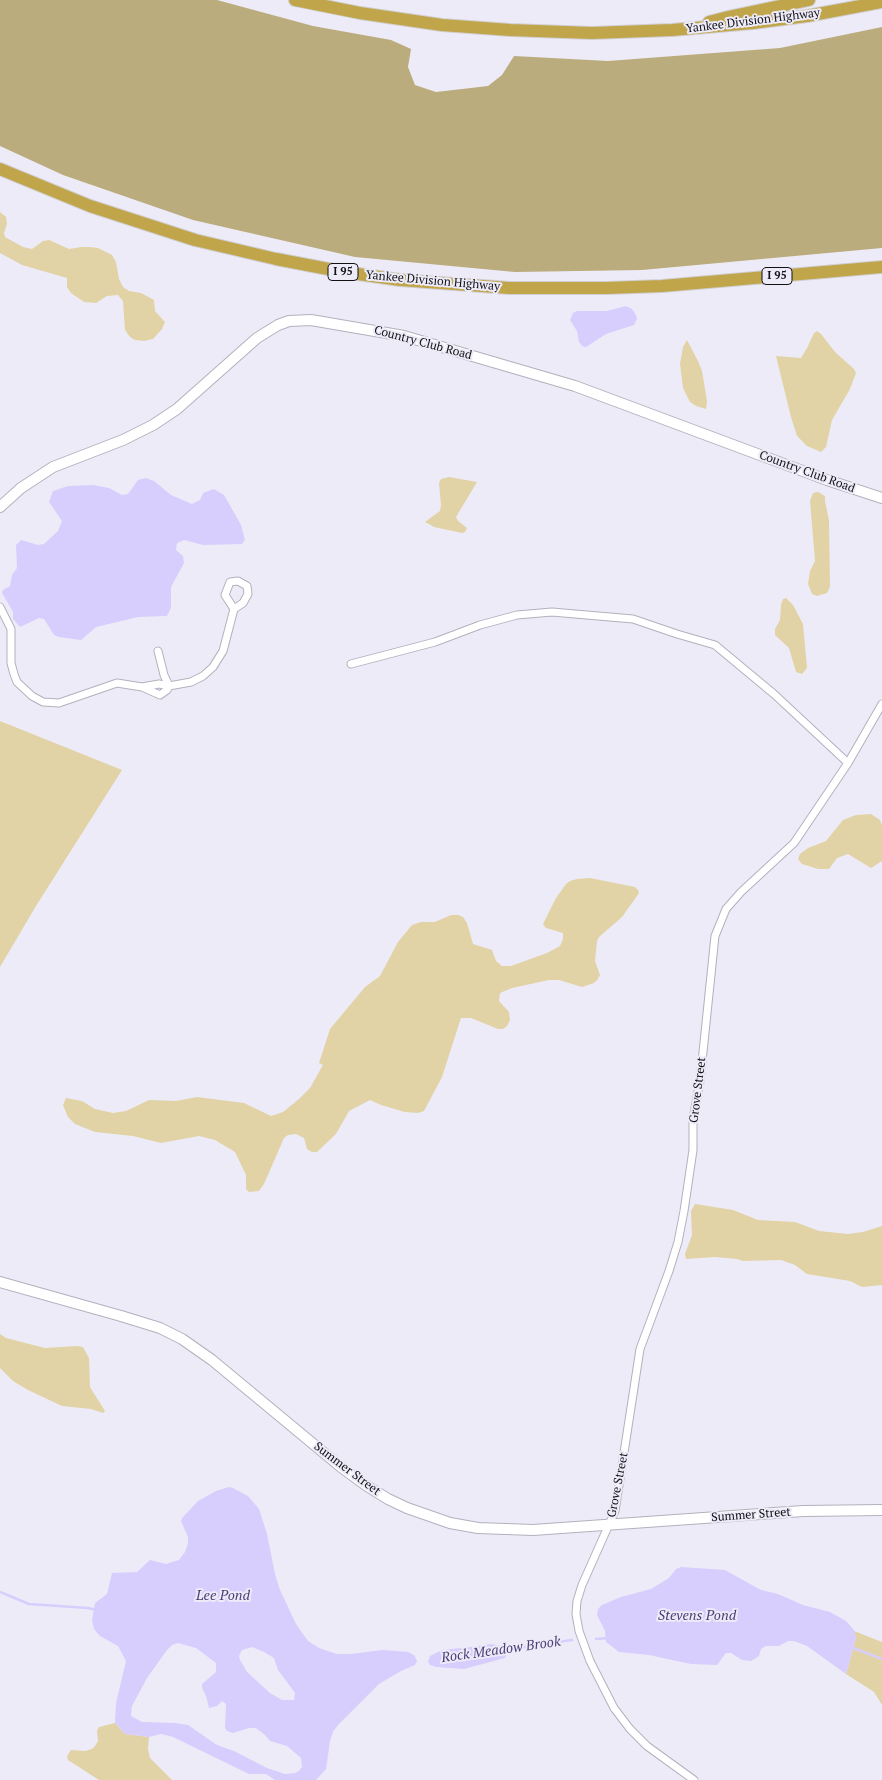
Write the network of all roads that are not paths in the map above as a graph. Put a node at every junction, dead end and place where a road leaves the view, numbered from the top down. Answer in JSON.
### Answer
{"nodes":[{"id":1,"x":295,"y":0,"type":"edge"},
{"id":2,"x":809,"y":0,"type":"edge"},
{"id":3,"x":882,"y":2,"type":"edge"},
{"id":4,"x":686,"y":30,"type":"junction"},
{"id":5,"x":0,"y":169,"type":"edge"},
{"id":6,"x":882,"y":267,"type":"edge"},
{"id":7,"x":853,"y":269,"type":"junction"},
{"id":8,"x":882,"y":277,"type":"edge"},
{"id":9,"x":882,"y":498,"type":"edge"},
{"id":10,"x":0,"y":507,"type":"edge"},
{"id":11,"x":0,"y":607,"type":"edge"},
{"id":12,"x":234,"y":609,"type":"dead end"},
{"id":13,"x":158,"y":651,"type":"dead end"},
{"id":14,"x":351,"y":664,"type":"dead end"},
{"id":15,"x":169,"y":686,"type":"junction"},
{"id":16,"x":882,"y":704,"type":"edge"},
{"id":17,"x":848,"y":763,"type":"junction"},
{"id":18,"x":0,"y":1282,"type":"edge"},
{"id":19,"x":882,"y":1510,"type":"edge"},
{"id":20,"x":610,"y":1524,"type":"junction"},
{"id":21,"x":694,"y":1780,"type":"edge"}],
"edges":[{"from":1,"to":4,"type":"highway","name":"Yankee Division Highway"},
{"from":2,"to":4,"type":"highway"},
{"from":3,"to":4,"type":"highway","name":"Yankee Division Highway"},
{"from":5,"to":7,"type":"highway","name":"Yankee Division Highway","number":"I 95"},
{"from":6,"to":7,"type":"highway","name":"Yankee Division Highway","number":"I 95"},
{"from":7,"to":8,"type":"highway"},
{"from":9,"to":10,"type":"street","name":"Country Club Road"},
{"from":11,"to":15,"type":"street"},
{"from":12,"to":15,"type":"street"},
{"from":13,"to":15,"type":"street"},
{"from":14,"to":17,"type":"street"},
{"from":16,"to":17,"type":"street","name":"Grove Street"},
{"from":17,"to":20,"type":"street","name":"Grove Street"},
{"from":18,"to":20,"type":"street","name":"Summer Street"},
{"from":19,"to":20,"type":"street","name":"Summer Street"},
{"from":20,"to":21,"type":"street","name":"Grove Street"}]}
